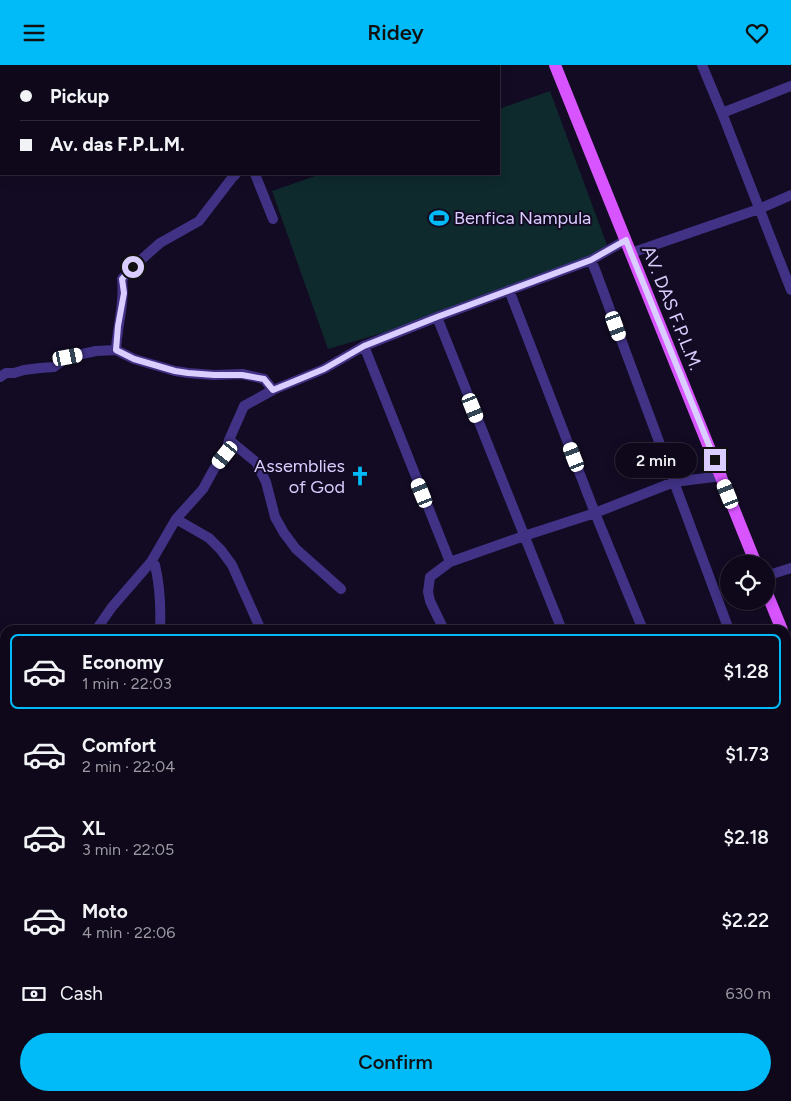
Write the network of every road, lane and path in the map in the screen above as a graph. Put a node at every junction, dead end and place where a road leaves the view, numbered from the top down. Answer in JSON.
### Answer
{"nodes":[{"id":1,"x":555,"y":65,"type":"edge"},
{"id":2,"x":702,"y":65,"type":"edge"},
{"id":3,"x":791,"y":86,"type":"edge"},
{"id":4,"x":722,"y":113,"type":"junction"},
{"id":5,"x":235,"y":175,"type":"edge"},
{"id":6,"x":255,"y":175,"type":"edge"},
{"id":7,"x":791,"y":195,"type":"edge"},
{"id":8,"x":759,"y":209,"type":"junction"},
{"id":9,"x":273,"y":219,"type":"dead end"},
{"id":10,"x":626,"y":240,"type":"junction"},
{"id":11,"x":631,"y":253,"type":"junction"},
{"id":12,"x":591,"y":260,"type":"junction"},
{"id":13,"x":791,"y":290,"type":"edge"},
{"id":14,"x":510,"y":291,"type":"junction"},
{"id":15,"x":437,"y":317,"type":"junction"},
{"id":16,"x":364,"y":346,"type":"junction"},
{"id":17,"x":116,"y":350,"type":"junction"},
{"id":18,"x":0,"y":377,"type":"edge"},
{"id":19,"x":273,"y":390,"type":"junction"},
{"id":20,"x":229,"y":440,"type":"junction"},
{"id":21,"x":722,"y":477,"type":"junction"},
{"id":22,"x":674,"y":482,"type":"junction"},
{"id":23,"x":595,"y":513,"type":"junction"},
{"id":24,"x":176,"y":519,"type":"junction"},
{"id":25,"x":524,"y":536,"type":"junction"},
{"id":26,"x":752,"y":555,"type":"edge"},
{"id":27,"x":450,"y":561,"type":"junction"},
{"id":28,"x":151,"y":562,"type":"junction"},
{"id":29,"x":791,"y":568,"type":"edge"},
{"id":30,"x":775,"y":573,"type":"edge"},
{"id":31,"x":341,"y":589,"type":"dead end"},
{"id":32,"x":774,"y":610,"type":"edge"},
{"id":33,"x":99,"y":625,"type":"edge"},
{"id":34,"x":160,"y":625,"type":"edge"},
{"id":35,"x":259,"y":625,"type":"edge"},
{"id":36,"x":442,"y":625,"type":"edge"},
{"id":37,"x":560,"y":625,"type":"edge"},
{"id":38,"x":641,"y":625,"type":"edge"},
{"id":39,"x":727,"y":625,"type":"edge"},
{"id":40,"x":780,"y":625,"type":"edge"}],
"edges":[{"from":1,"to":10,"type":"main road","name":"AV. DAS F.P.L.M."},
{"from":2,"to":4,"type":"street"},
{"from":3,"to":4,"type":"street"},
{"from":4,"to":8,"type":"street"},
{"from":5,"to":17,"type":"street"},
{"from":6,"to":9,"type":"street"},
{"from":7,"to":8,"type":"street"},
{"from":8,"to":11,"type":"street"},
{"from":8,"to":13,"type":"street"},
{"from":10,"to":11,"type":"main road","name":"AV. DAS F.P.L.M."},
{"from":10,"to":12,"type":"street"},
{"from":11,"to":21,"type":"main road","name":"AV. DAS F.P.L.M."},
{"from":12,"to":14,"type":"street"},
{"from":12,"to":22,"type":"street"},
{"from":14,"to":15,"type":"street"},
{"from":14,"to":23,"type":"street"},
{"from":15,"to":16,"type":"street"},
{"from":15,"to":25,"type":"street"},
{"from":16,"to":19,"type":"street"},
{"from":16,"to":27,"type":"street"},
{"from":17,"to":18,"type":"street"},
{"from":17,"to":19,"type":"street"},
{"from":19,"to":20,"type":"street"},
{"from":20,"to":24,"type":"street"},
{"from":20,"to":31,"type":"street"},
{"from":21,"to":22,"type":"street"},
{"from":21,"to":26,"type":"main road","name":"AV. DAS F.P.L.M."},
{"from":22,"to":23,"type":"street"},
{"from":22,"to":39,"type":"street"},
{"from":23,"to":25,"type":"street"},
{"from":23,"to":38,"type":"street"},
{"from":24,"to":28,"type":"street"},
{"from":24,"to":35,"type":"street"},
{"from":25,"to":27,"type":"street"},
{"from":25,"to":37,"type":"street"},
{"from":27,"to":36,"type":"street"},
{"from":28,"to":33,"type":"street"},
{"from":28,"to":34,"type":"street"},
{"from":29,"to":30,"type":"street"},
{"from":32,"to":40,"type":"main road"}]}
